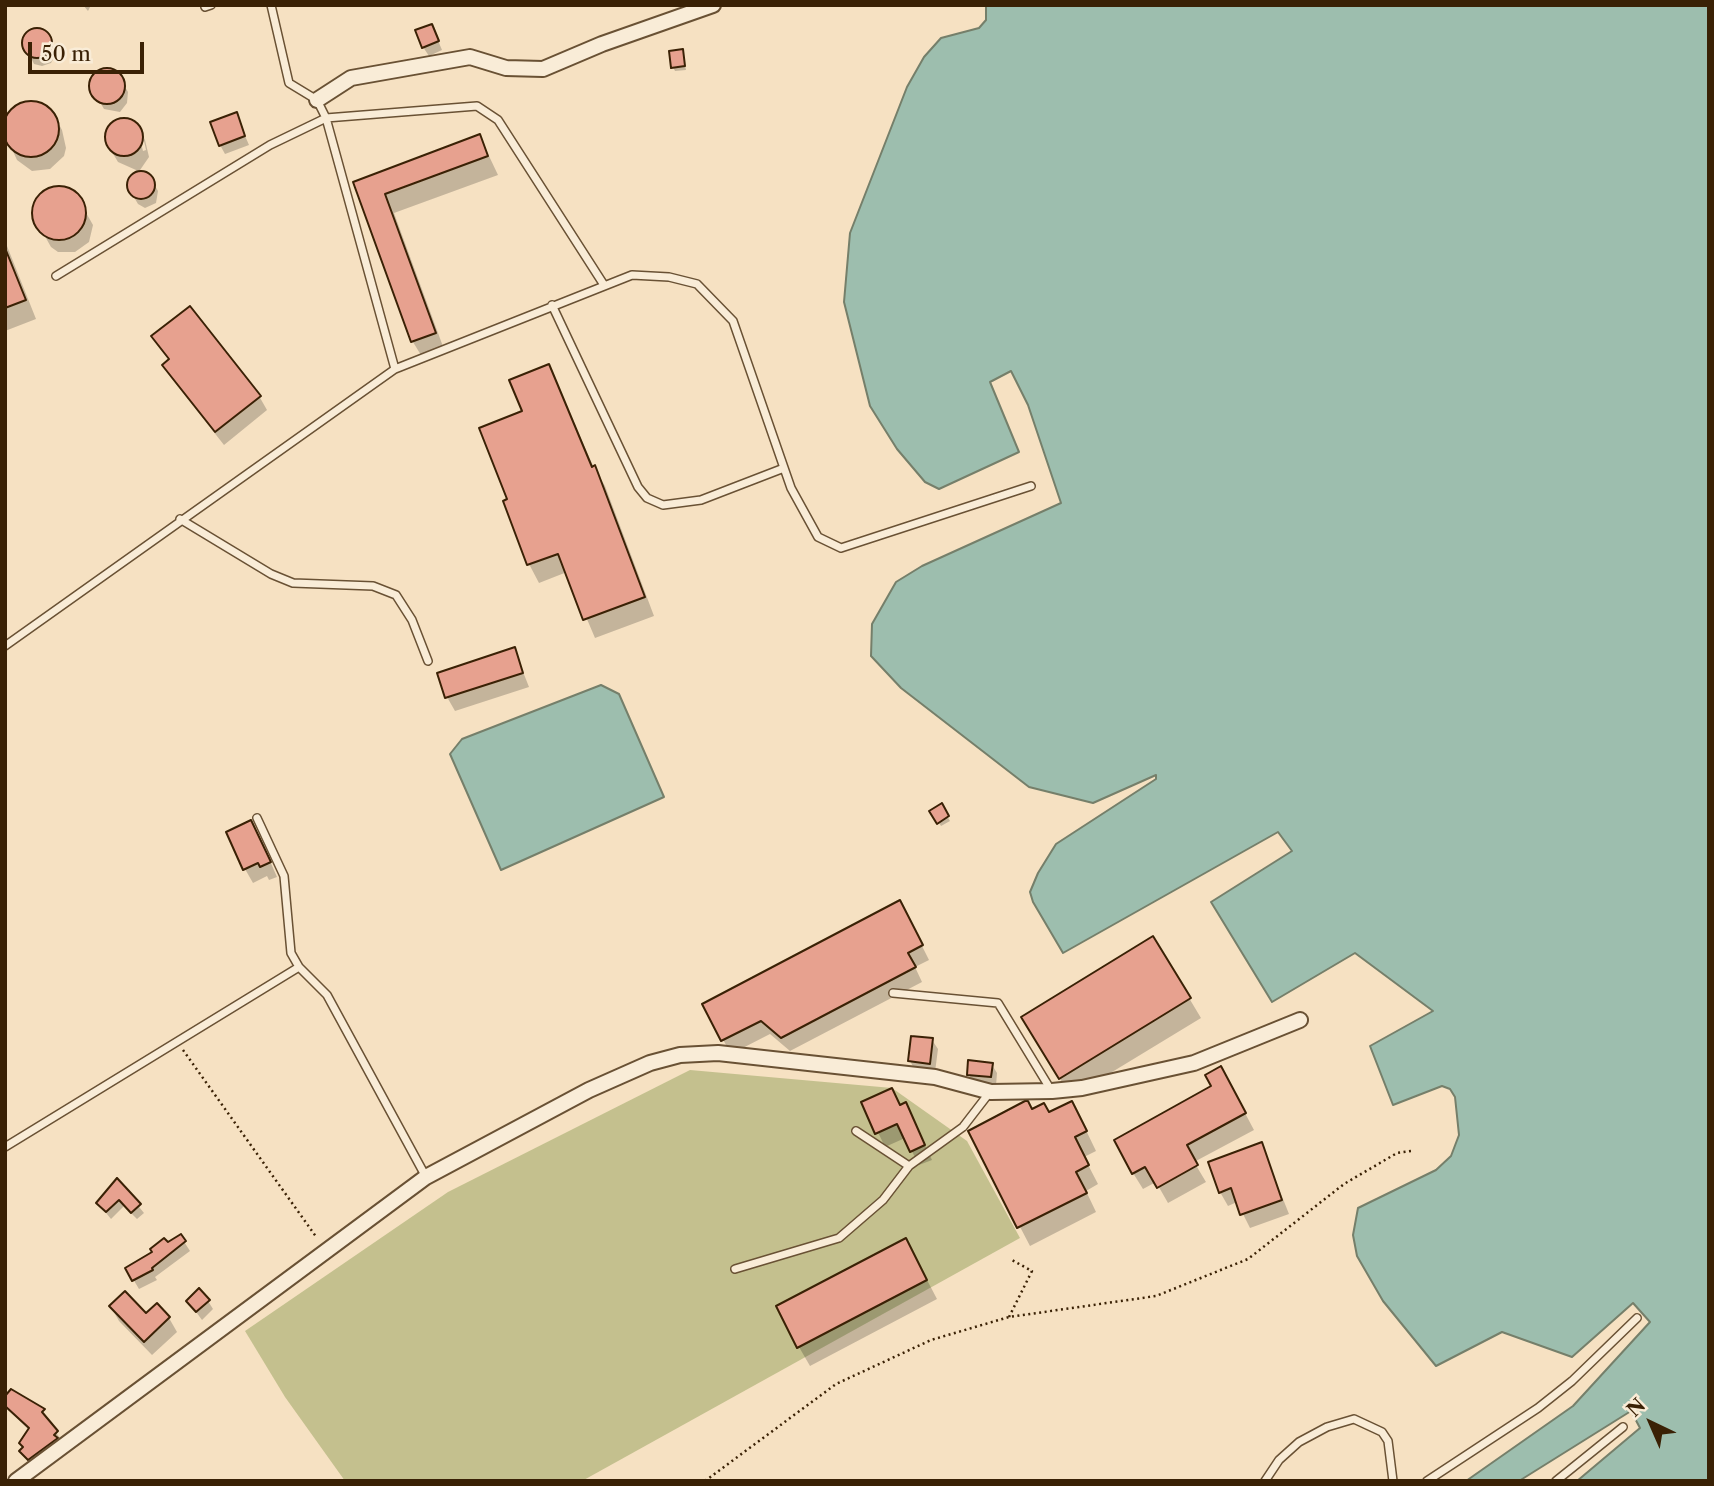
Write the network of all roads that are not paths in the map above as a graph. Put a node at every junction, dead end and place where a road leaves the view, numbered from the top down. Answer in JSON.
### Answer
{"nodes":[{"id":1,"x":271,"y":5,"type":"edge"},
{"id":2,"x":713,"y":5,"type":"edge"},
{"id":3,"x":317,"y":100,"type":"junction"},
{"id":4,"x":326,"y":118,"type":"junction"},
{"id":5,"x":56,"y":276,"type":"dead end"},
{"id":6,"x":604,"y":285,"type":"junction"},
{"id":7,"x":552,"y":305,"type":"junction"},
{"id":8,"x":395,"y":369,"type":"junction"},
{"id":9,"x":784,"y":468,"type":"junction"},
{"id":10,"x":1031,"y":486,"type":"dead end"},
{"id":11,"x":180,"y":519,"type":"junction"},
{"id":12,"x":5,"y":646,"type":"edge"},
{"id":13,"x":428,"y":661,"type":"dead end"},
{"id":14,"x":257,"y":818,"type":"dead end"},
{"id":15,"x":299,"y":967,"type":"junction"},
{"id":16,"x":893,"y":993,"type":"dead end"},
{"id":17,"x":1300,"y":1020,"type":"dead end"},
{"id":18,"x":1052,"y":1091,"type":"junction"},
{"id":19,"x":991,"y":1092,"type":"junction"},
{"id":20,"x":856,"y":1131,"type":"dead end"},
{"id":21,"x":5,"y":1147,"type":"edge"},
{"id":22,"x":909,"y":1166,"type":"junction"},
{"id":23,"x":426,"y":1177,"type":"junction"},
{"id":24,"x":735,"y":1269,"type":"dead end"},
{"id":25,"x":1637,"y":1318,"type":"dead end"},
{"id":26,"x":1623,"y":1427,"type":"dead end"},
{"id":27,"x":16,"y":1481,"type":"edge"},
{"id":28,"x":1265,"y":1481,"type":"edge"},
{"id":29,"x":1393,"y":1481,"type":"edge"},
{"id":30,"x":1427,"y":1481,"type":"edge"},
{"id":31,"x":1556,"y":1481,"type":"edge"}],
"edges":[{"from":1,"to":3,"type":"lane"},
{"from":2,"to":3,"type":"street"},
{"from":3,"to":4,"type":"lane"},
{"from":4,"to":5,"type":"lane"},
{"from":4,"to":6,"type":"lane"},
{"from":4,"to":8,"type":"lane"},
{"from":6,"to":7,"type":"lane"},
{"from":6,"to":9,"type":"lane"},
{"from":7,"to":8,"type":"lane"},
{"from":7,"to":9,"type":"lane"},
{"from":8,"to":11,"type":"lane"},
{"from":9,"to":10,"type":"lane"},
{"from":11,"to":12,"type":"lane"},
{"from":11,"to":13,"type":"lane"},
{"from":14,"to":15,"type":"lane"},
{"from":15,"to":21,"type":"lane"},
{"from":15,"to":23,"type":"lane"},
{"from":16,"to":18,"type":"lane"},
{"from":17,"to":18,"type":"street"},
{"from":18,"to":19,"type":"street"},
{"from":19,"to":22,"type":"lane"},
{"from":19,"to":23,"type":"street"},
{"from":20,"to":22,"type":"lane"},
{"from":22,"to":24,"type":"lane"},
{"from":23,"to":27,"type":"street"},
{"from":25,"to":30,"type":"lane"},
{"from":26,"to":31,"type":"lane"},
{"from":28,"to":29,"type":"lane"}]}
